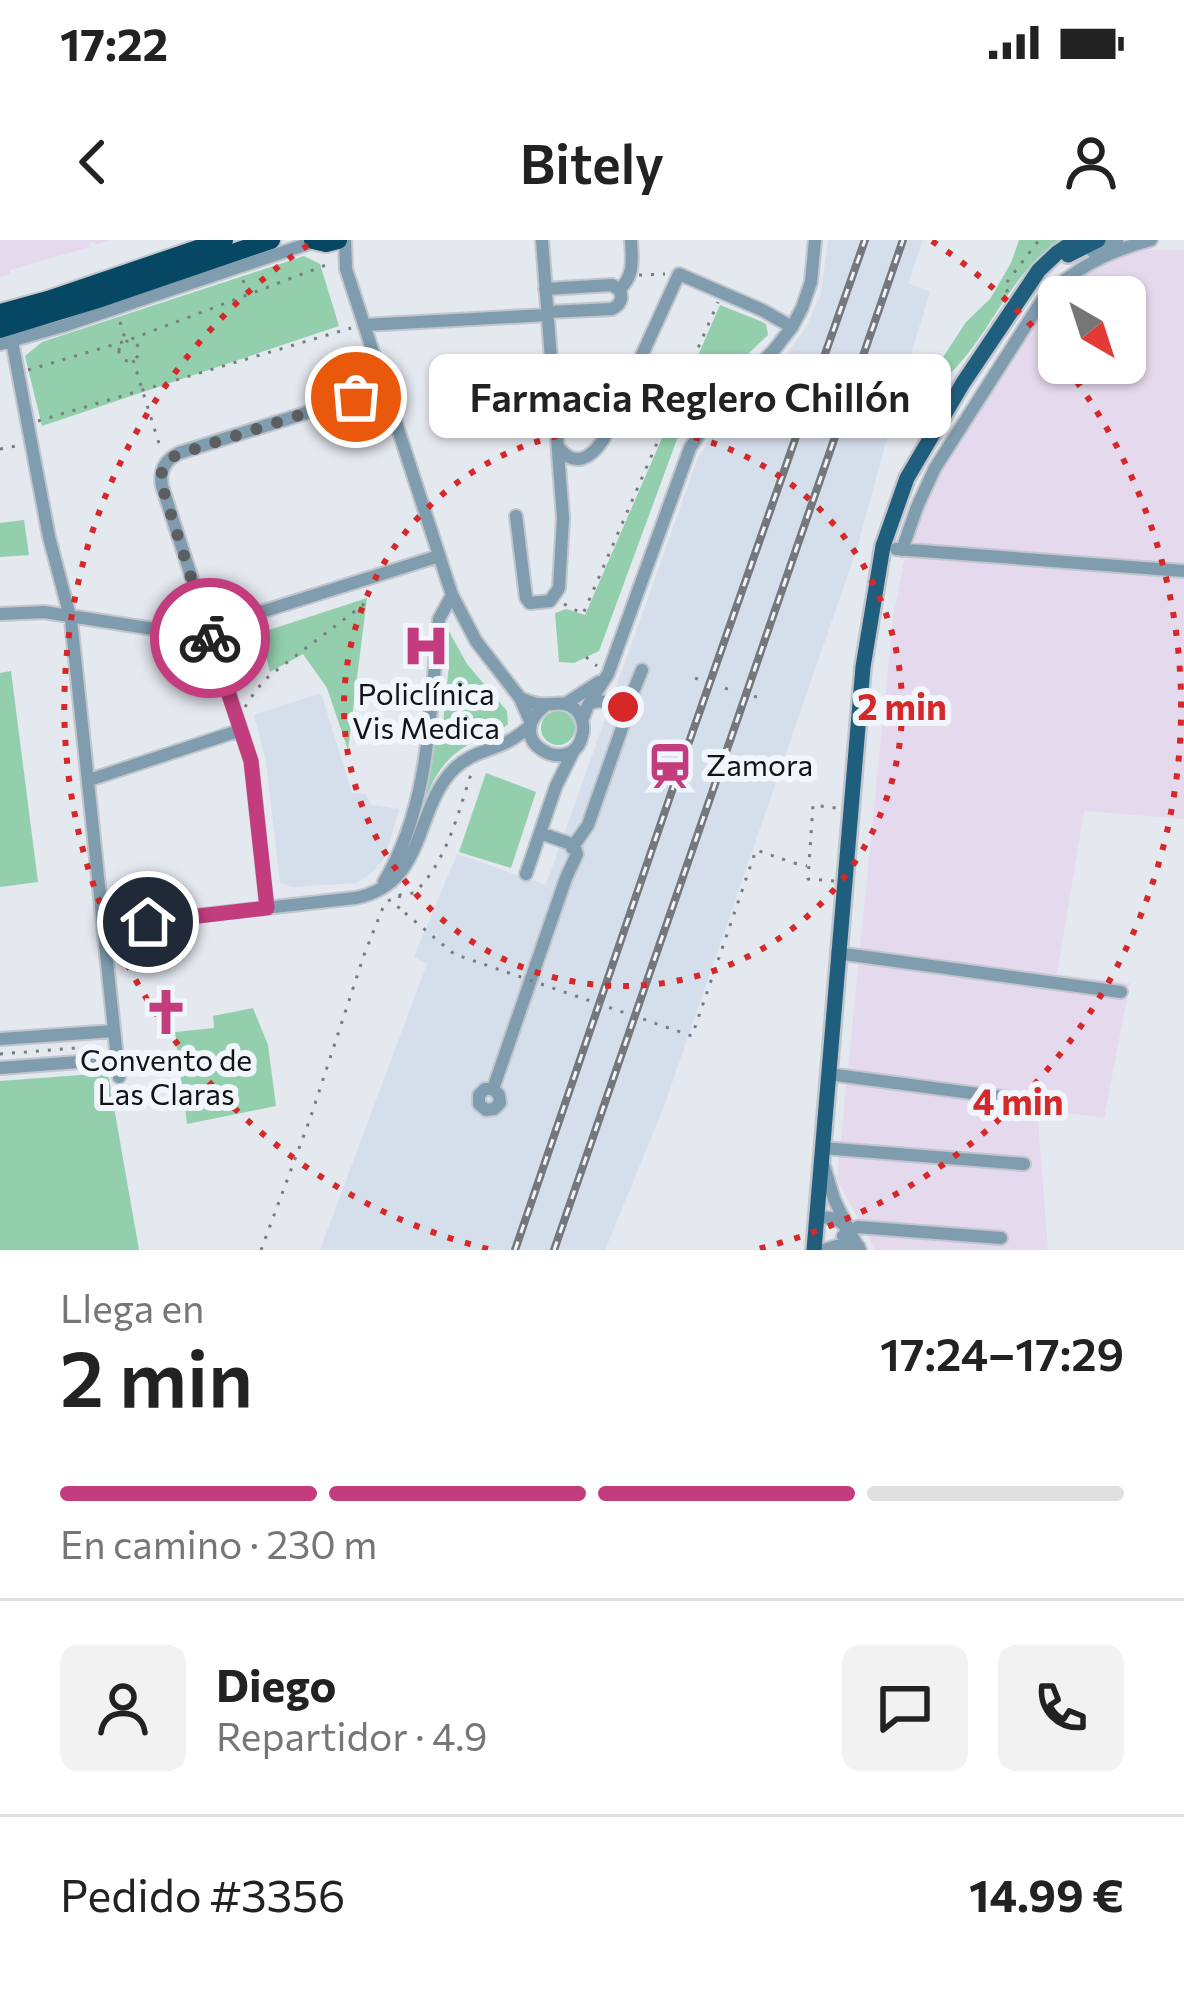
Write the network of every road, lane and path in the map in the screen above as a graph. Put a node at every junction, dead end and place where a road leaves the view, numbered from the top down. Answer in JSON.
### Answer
{"nodes":[{"id":1,"x":224,"y":240,"type":"edge"},
{"id":2,"x":272,"y":240,"type":"edge"},
{"id":3,"x":542,"y":240,"type":"edge"},
{"id":4,"x":631,"y":240,"type":"edge"},
{"id":5,"x":815,"y":240,"type":"edge"},
{"id":6,"x":1039,"y":240,"type":"edge"},
{"id":7,"x":1076,"y":240,"type":"edge"},
{"id":8,"x":1098,"y":240,"type":"edge"},
{"id":9,"x":1117,"y":240,"type":"edge"},
{"id":10,"x":1151,"y":240,"type":"edge"},
{"id":11,"x":328,"y":241,"type":"edge"},
{"id":12,"x":200,"y":244,"type":"edge"},
{"id":13,"x":326,"y":265,"type":"dead end"},
{"id":14,"x":679,"y":274,"type":"junction"},
{"id":15,"x":630,"y":276,"type":"junction"},
{"id":16,"x":1059,"y":276,"type":"edge"},
{"id":17,"x":1070,"y":276,"type":"edge"},
{"id":18,"x":243,"y":280,"type":"dead end"},
{"id":19,"x":545,"y":290,"type":"junction"},
{"id":20,"x":620,"y":290,"type":"junction"},
{"id":21,"x":248,"y":294,"type":"junction"},
{"id":22,"x":718,"y":300,"type":"dead end"},
{"id":23,"x":1017,"y":300,"type":"junction"},
{"id":24,"x":1038,"y":307,"type":"edge"},
{"id":25,"x":0,"y":313,"type":"edge"},
{"id":26,"x":547,"y":314,"type":"junction"},
{"id":27,"x":119,"y":320,"type":"dead end"},
{"id":28,"x":364,"y":325,"type":"junction"},
{"id":29,"x":792,"y":327,"type":"junction"},
{"id":30,"x":4,"y":338,"type":"edge"},
{"id":31,"x":126,"y":341,"type":"junction"},
{"id":32,"x":133,"y":360,"type":"junction"},
{"id":33,"x":27,"y":371,"type":"dead end"},
{"id":34,"x":386,"y":388,"type":"junction"},
{"id":35,"x":141,"y":389,"type":"junction"},
{"id":36,"x":28,"y":424,"type":"junction"},
{"id":37,"x":0,"y":437,"type":"edge"},
{"id":38,"x":32,"y":443,"type":"junction"},
{"id":39,"x":558,"y":443,"type":"junction"},
{"id":40,"x":1,"y":449,"type":"edge"},
{"id":41,"x":165,"y":464,"type":"junction"},
{"id":42,"x":516,"y":516,"type":"dead end"},
{"id":43,"x":913,"y":517,"type":"junction"},
{"id":44,"x":883,"y":546,"type":"junction"},
{"id":45,"x":902,"y":550,"type":"junction"},
{"id":46,"x":933,"y":554,"type":"junction"},
{"id":47,"x":439,"y":556,"type":"junction"},
{"id":48,"x":1184,"y":572,"type":"edge"},
{"id":49,"x":366,"y":580,"type":"junction"},
{"id":50,"x":452,"y":595,"type":"junction"},
{"id":51,"x":554,"y":595,"type":"junction"},
{"id":52,"x":0,"y":614,"type":"edge"},
{"id":53,"x":70,"y":616,"type":"junction"},
{"id":54,"x":207,"y":629,"type":"junction"},
{"id":55,"x":586,"y":657,"type":"dead end"},
{"id":56,"x":603,"y":669,"type":"junction"},
{"id":57,"x":642,"y":670,"type":"dead end"},
{"id":58,"x":699,"y":672,"type":"dead end"},
{"id":59,"x":697,"y":680,"type":"dead end"},
{"id":60,"x":729,"y":681,"type":"dead end"},
{"id":61,"x":726,"y":690,"type":"dead end"},
{"id":62,"x":758,"y":690,"type":"dead end"},
{"id":63,"x":520,"y":698,"type":"junction"},
{"id":64,"x":755,"y":698,"type":"dead end"},
{"id":65,"x":565,"y":704,"type":"junction"},
{"id":66,"x":546,"y":705,"type":"junction"},
{"id":67,"x":588,"y":705,"type":"junction"},
{"id":68,"x":235,"y":711,"type":"junction"},
{"id":69,"x":624,"y":714,"type":"junction"},
{"id":70,"x":582,"y":721,"type":"junction"},
{"id":71,"x":530,"y":725,"type":"junction"},
{"id":72,"x":241,"y":730,"type":"junction"},
{"id":73,"x":505,"y":743,"type":"junction"},
{"id":74,"x":534,"y":743,"type":"junction"},
{"id":75,"x":574,"y":750,"type":"junction"},
{"id":76,"x":478,"y":752,"type":"junction"},
{"id":77,"x":547,"y":753,"type":"junction"},
{"id":78,"x":89,"y":780,"type":"junction"},
{"id":79,"x":556,"y":787,"type":"junction"},
{"id":80,"x":850,"y":809,"type":"junction"},
{"id":81,"x":540,"y":832,"type":"junction"},
{"id":82,"x":574,"y":845,"type":"junction"},
{"id":83,"x":808,"y":867,"type":"junction"},
{"id":84,"x":526,"y":874,"type":"dead end"},
{"id":85,"x":843,"y":881,"type":"junction"},
{"id":86,"x":381,"y":894,"type":"junction"},
{"id":87,"x":400,"y":895,"type":"junction"},
{"id":88,"x":267,"y":908,"type":"junction"},
{"id":89,"x":104,"y":926,"type":"junction"},
{"id":90,"x":837,"y":953,"type":"junction"},
{"id":91,"x":1121,"y":992,"type":"dead end"},
{"id":92,"x":114,"y":1031,"type":"junction"},
{"id":93,"x":0,"y":1039,"type":"edge"},
{"id":94,"x":102,"y":1046,"type":"dead end"},
{"id":95,"x":86,"y":1047,"type":"junction"},
{"id":96,"x":0,"y":1054,"type":"edge"},
{"id":97,"x":117,"y":1059,"type":"junction"},
{"id":98,"x":0,"y":1068,"type":"edge"},
{"id":99,"x":828,"y":1074,"type":"junction"},
{"id":100,"x":119,"y":1077,"type":"dead end"},
{"id":101,"x":493,"y":1089,"type":"dead end"},
{"id":102,"x":1054,"y":1104,"type":"dead end"},
{"id":103,"x":822,"y":1149,"type":"junction"},
{"id":104,"x":1024,"y":1164,"type":"dead end"},
{"id":105,"x":816,"y":1219,"type":"junction"},
{"id":106,"x":847,"y":1231,"type":"junction"},
{"id":107,"x":1001,"y":1238,"type":"dead end"},
{"id":108,"x":860,"y":1249,"type":"edge"},
{"id":109,"x":261,"y":1250,"type":"edge"},
{"id":110,"x":814,"y":1250,"type":"edge"},
{"id":111,"x":824,"y":1250,"type":"edge"}],
"edges":[{"from":1,"to":12,"type":"highway"},
{"from":2,"to":30,"type":"highway"},
{"from":3,"to":19,"type":"street"},
{"from":4,"to":15,"type":"street"},
{"from":5,"to":29,"type":"street"},
{"from":6,"to":23,"type":"path"},
{"from":7,"to":23,"type":"main road"},
{"from":8,"to":23,"type":"main road"},
{"from":9,"to":16,"type":"street"},
{"from":10,"to":17,"type":"street"},
{"from":11,"to":28,"type":"street"},
{"from":11,"to":30,"type":"street"},
{"from":12,"to":25,"type":"highway"},
{"from":13,"to":21,"type":"path"},
{"from":14,"to":15,"type":"path"},
{"from":14,"to":29,"type":"street"},
{"from":14,"to":39,"type":"street"},
{"from":15,"to":20,"type":"street"},
{"from":18,"to":21,"type":"path"},
{"from":19,"to":20,"type":"street"},
{"from":19,"to":26,"type":"street"},
{"from":20,"to":26,"type":"street"},
{"from":21,"to":31,"type":"path"},
{"from":22,"to":51,"type":"path"},
{"from":23,"to":44,"type":"main road"},
{"from":24,"to":43,"type":"street"},
{"from":26,"to":28,"type":"street"},
{"from":26,"to":39,"type":"street"},
{"from":27,"to":31,"type":"path"},
{"from":28,"to":34,"type":"street"},
{"from":28,"to":35,"type":"path"},
{"from":29,"to":56,"type":"street"},
{"from":30,"to":36,"type":"street"},
{"from":31,"to":32,"type":"path"},
{"from":31,"to":32,"type":"path"},
{"from":31,"to":33,"type":"path"},
{"from":32,"to":35,"type":"path"},
{"from":34,"to":41,"type":"street"},
{"from":34,"to":47,"type":"street"},
{"from":35,"to":36,"type":"path"},
{"from":35,"to":41,"type":"path"},
{"from":36,"to":38,"type":"street"},
{"from":37,"to":40,"type":"path"},
{"from":38,"to":40,"type":"path"},
{"from":38,"to":53,"type":"street"},
{"from":39,"to":51,"type":"street"},
{"from":41,"to":54,"type":"street"},
{"from":42,"to":51,"type":"street"},
{"from":43,"to":45,"type":"street"},
{"from":43,"to":46,"type":"street"},
{"from":44,"to":45,"type":"street"},
{"from":44,"to":80,"type":"main road"},
{"from":45,"to":46,"type":"street"},
{"from":46,"to":48,"type":"street"},
{"from":47,"to":49,"type":"street"},
{"from":47,"to":50,"type":"street"},
{"from":49,"to":54,"type":"street"},
{"from":49,"to":68,"type":"path"},
{"from":50,"to":63,"type":"street"},
{"from":50,"to":86,"type":"street"},
{"from":52,"to":53,"type":"street"},
{"from":53,"to":54,"type":"street"},
{"from":53,"to":78,"type":"street"},
{"from":54,"to":68,"type":"street"},
{"from":55,"to":56,"type":"path"},
{"from":56,"to":65,"type":"street"},
{"from":56,"to":67,"type":"street"},
{"from":57,"to":69,"type":"street"},
{"from":58,"to":59,"type":"path"},
{"from":60,"to":61,"type":"path"},
{"from":62,"to":64,"type":"path"},
{"from":63,"to":66,"type":"street"},
{"from":63,"to":71,"type":"street"},
{"from":65,"to":66,"type":"street"},
{"from":65,"to":70,"type":"street"},
{"from":66,"to":71,"type":"street"},
{"from":67,"to":69,"type":"street"},
{"from":67,"to":70,"type":"street"},
{"from":68,"to":72,"type":"street"},
{"from":69,"to":82,"type":"street"},
{"from":70,"to":75,"type":"street"},
{"from":71,"to":73,"type":"street"},
{"from":71,"to":74,"type":"street"},
{"from":72,"to":78,"type":"street"},
{"from":72,"to":88,"type":"street"},
{"from":73,"to":74,"type":"street"},
{"from":73,"to":76,"type":"street"},
{"from":74,"to":77,"type":"street"},
{"from":75,"to":77,"type":"street"},
{"from":75,"to":79,"type":"street"},
{"from":76,"to":86,"type":"street"},
{"from":76,"to":87,"type":"path"},
{"from":77,"to":79,"type":"street"},
{"from":78,"to":89,"type":"street"},
{"from":79,"to":81,"type":"street"},
{"from":80,"to":83,"type":"path"},
{"from":80,"to":85,"type":"main road"},
{"from":81,"to":82,"type":"street"},
{"from":81,"to":84,"type":"street"},
{"from":82,"to":101,"type":"street"},
{"from":83,"to":85,"type":"path"},
{"from":83,"to":87,"type":"path","bridge":true},
{"from":85,"to":90,"type":"main road"},
{"from":86,"to":87,"type":"path"},
{"from":86,"to":88,"type":"street"},
{"from":86,"to":109,"type":"path"},
{"from":88,"to":89,"type":"street"},
{"from":89,"to":92,"type":"street"},
{"from":90,"to":91,"type":"street"},
{"from":90,"to":99,"type":"main road"},
{"from":92,"to":95,"type":"street"},
{"from":92,"to":97,"type":"street"},
{"from":93,"to":95,"type":"street"},
{"from":94,"to":95,"type":"path"},
{"from":95,"to":96,"type":"path"},
{"from":95,"to":97,"type":"street"},
{"from":95,"to":98,"type":"street"},
{"from":97,"to":100,"type":"street"},
{"from":99,"to":102,"type":"street"},
{"from":99,"to":103,"type":"main road"},
{"from":103,"to":104,"type":"street"},
{"from":103,"to":105,"type":"main road"},
{"from":103,"to":106,"type":"street"},
{"from":105,"to":106,"type":"street"},
{"from":105,"to":110,"type":"main road"},
{"from":106,"to":107,"type":"street"},
{"from":106,"to":108,"type":"street"},
{"from":108,"to":111,"type":"street"}]}
